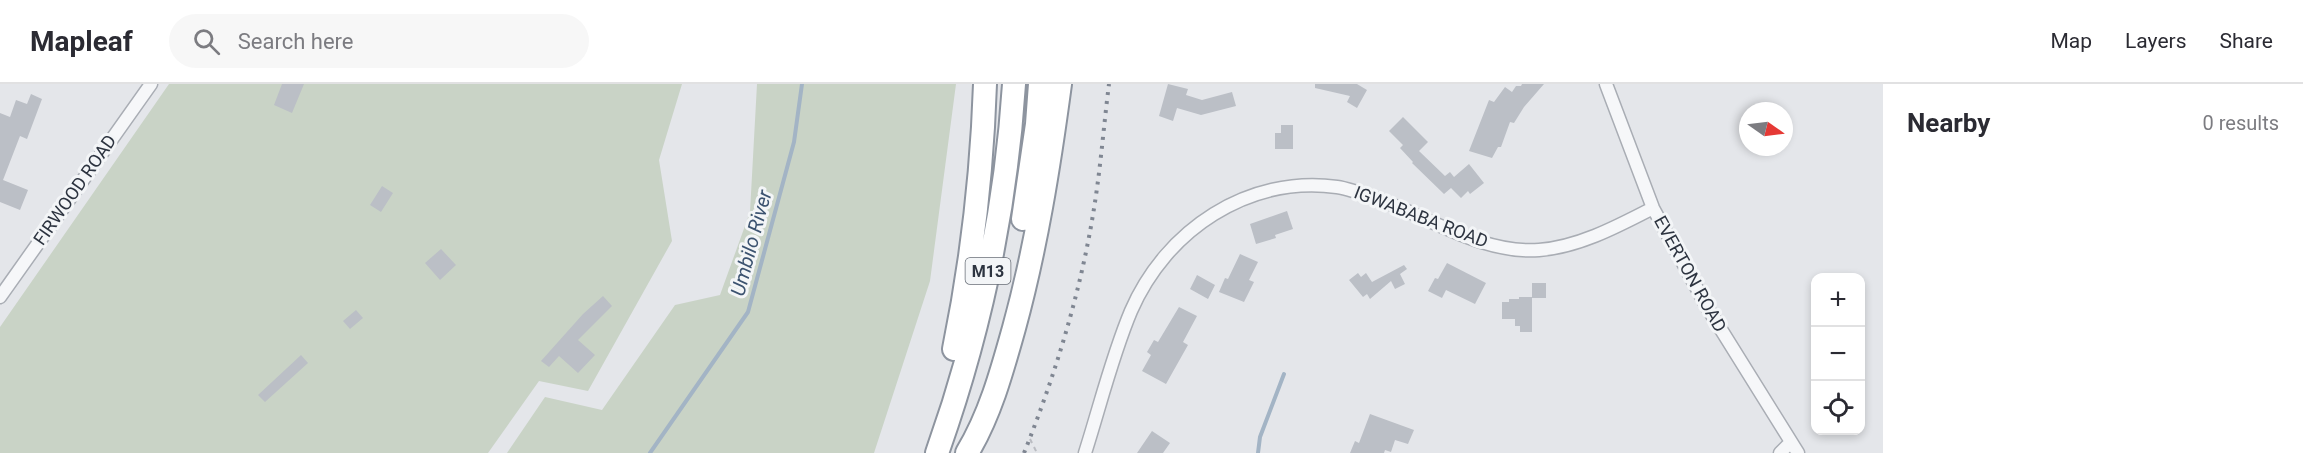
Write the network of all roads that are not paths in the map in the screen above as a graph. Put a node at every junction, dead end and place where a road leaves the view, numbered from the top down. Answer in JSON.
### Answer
{"nodes":[{"id":1,"x":151,"y":84,"type":"edge"},
{"id":2,"x":986,"y":84,"type":"edge"},
{"id":3,"x":1014,"y":84,"type":"edge"},
{"id":4,"x":1040,"y":84,"type":"edge"},
{"id":5,"x":1060,"y":84,"type":"edge"},
{"id":6,"x":1606,"y":84,"type":"edge"},
{"id":7,"x":1653,"y":208,"type":"junction"},
{"id":8,"x":0,"y":297,"type":"edge"},
{"id":9,"x":1795,"y":448,"type":"edge"},
{"id":10,"x":930,"y":453,"type":"edge"},
{"id":11,"x":937,"y":453,"type":"edge"},
{"id":12,"x":966,"y":453,"type":"edge"},
{"id":13,"x":1085,"y":453,"type":"edge"},
{"id":14,"x":1780,"y":453,"type":"edge"}],
"edges":[{"from":1,"to":8,"type":"street","name":"FIRWOOD ROAD"},
{"from":2,"to":10,"type":"highway"},
{"from":3,"to":11,"type":"highway","number":"M13"},
{"from":4,"to":12,"type":"highway","number":"M13"},
{"from":5,"to":12,"type":"highway"},
{"from":6,"to":7,"type":"street","name":"EVERTON ROAD"},
{"from":7,"to":9,"type":"street","name":"EVERTON ROAD"},
{"from":7,"to":13,"type":"street","name":"IGWABABA ROAD"},
{"from":9,"to":14,"type":"street"}]}
